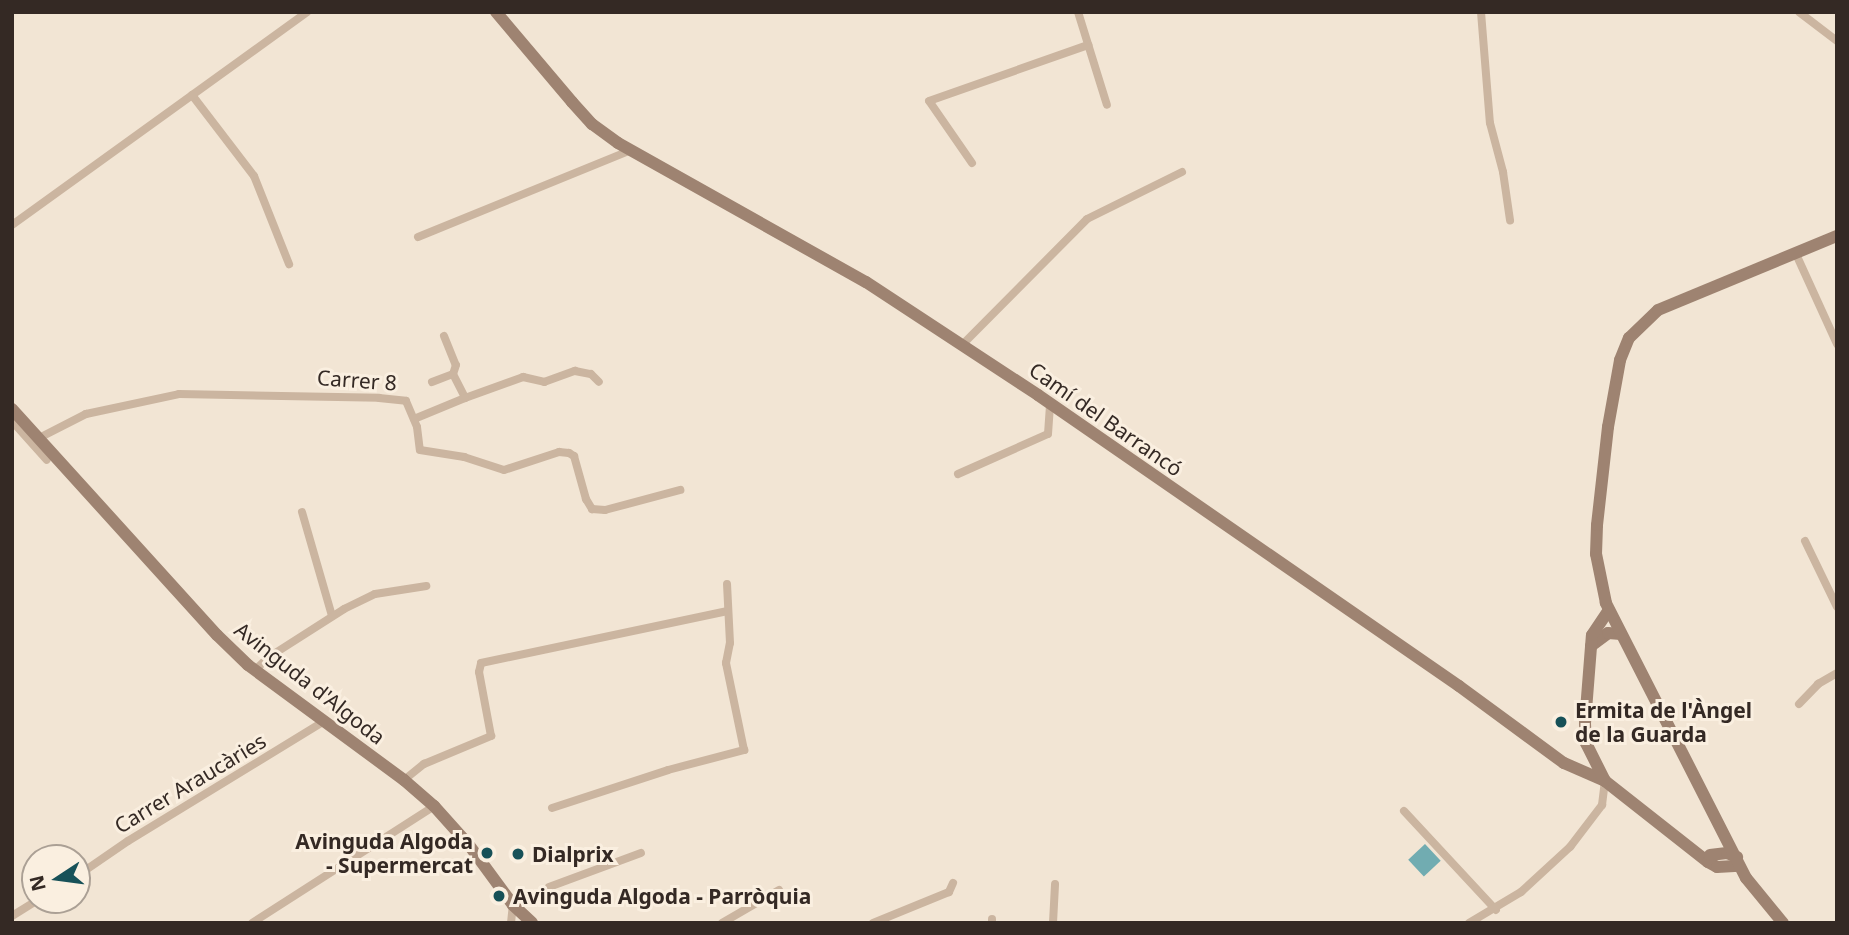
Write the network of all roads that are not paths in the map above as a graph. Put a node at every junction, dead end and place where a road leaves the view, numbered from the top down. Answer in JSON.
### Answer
{"nodes":[{"id":1,"x":307,"y":12,"type":"edge"},
{"id":2,"x":496,"y":12,"type":"edge"},
{"id":3,"x":1078,"y":12,"type":"edge"},
{"id":4,"x":1481,"y":12,"type":"edge"},
{"id":5,"x":1799,"y":12,"type":"edge"},
{"id":6,"x":1837,"y":41,"type":"edge"},
{"id":7,"x":1088,"y":45,"type":"junction"},
{"id":8,"x":192,"y":95,"type":"junction"},
{"id":9,"x":1107,"y":106,"type":"dead end"},
{"id":10,"x":631,"y":150,"type":"junction"},
{"id":11,"x":972,"y":163,"type":"dead end"},
{"id":12,"x":1182,"y":172,"type":"dead end"},
{"id":13,"x":1510,"y":220,"type":"dead end"},
{"id":14,"x":12,"y":225,"type":"edge"},
{"id":15,"x":1837,"y":236,"type":"edge"},
{"id":16,"x":418,"y":237,"type":"dead end"},
{"id":17,"x":1797,"y":254,"type":"junction"},
{"id":18,"x":289,"y":264,"type":"dead end"},
{"id":19,"x":444,"y":336,"type":"dead end"},
{"id":20,"x":1837,"y":344,"type":"edge"},
{"id":21,"x":961,"y":345,"type":"junction"},
{"id":22,"x":453,"y":374,"type":"junction"},
{"id":23,"x":432,"y":382,"type":"dead end"},
{"id":24,"x":599,"y":382,"type":"dead end"},
{"id":25,"x":465,"y":398,"type":"junction"},
{"id":26,"x":1050,"y":404,"type":"junction"},
{"id":27,"x":12,"y":409,"type":"edge"},
{"id":28,"x":414,"y":419,"type":"junction"},
{"id":29,"x":12,"y":421,"type":"edge"},
{"id":30,"x":39,"y":438,"type":"junction"},
{"id":31,"x":47,"y":460,"type":"dead end"},
{"id":32,"x":958,"y":474,"type":"dead end"},
{"id":33,"x":680,"y":490,"type":"dead end"},
{"id":34,"x":1600,"y":507,"type":"junction"},
{"id":35,"x":302,"y":512,"type":"dead end"},
{"id":36,"x":1805,"y":541,"type":"dead end"},
{"id":37,"x":1602,"y":551,"type":"junction"},
{"id":38,"x":727,"y":584,"type":"dead end"},
{"id":39,"x":426,"y":586,"type":"dead end"},
{"id":40,"x":1837,"y":607,"type":"edge"},
{"id":41,"x":728,"y":611,"type":"junction"},
{"id":42,"x":332,"y":616,"type":"junction"},
{"id":43,"x":1613,"y":625,"type":"junction"},
{"id":44,"x":1591,"y":646,"type":"junction"},
{"id":45,"x":1635,"y":648,"type":"junction"},
{"id":46,"x":255,"y":670,"type":"junction"},
{"id":47,"x":1837,"y":673,"type":"edge"},
{"id":48,"x":1799,"y":704,"type":"dead end"},
{"id":49,"x":323,"y":722,"type":"junction"},
{"id":50,"x":1701,"y":776,"type":"junction"},
{"id":51,"x":404,"y":780,"type":"junction"},
{"id":52,"x":1605,"y":781,"type":"junction"},
{"id":53,"x":434,"y":806,"type":"junction"},
{"id":54,"x":552,"y":808,"type":"dead end"},
{"id":55,"x":1404,"y":811,"type":"dead end"},
{"id":56,"x":1724,"y":837,"type":"junction"},
{"id":57,"x":641,"y":853,"type":"dead end"},
{"id":58,"x":1705,"y":855,"type":"junction"},
{"id":59,"x":1732,"y":860,"type":"junction"},
{"id":60,"x":91,"y":866,"type":"edge"},
{"id":61,"x":953,"y":883,"type":"dead end"},
{"id":62,"x":1055,"y":884,"type":"dead end"},
{"id":63,"x":1760,"y":885,"type":"junction"},
{"id":64,"x":549,"y":887,"type":"dead end"},
{"id":65,"x":779,"y":890,"type":"dead end"},
{"id":66,"x":513,"y":905,"type":"junction"},
{"id":67,"x":1496,"y":910,"type":"junction"},
{"id":68,"x":252,"y":923,"type":"edge"},
{"id":69,"x":511,"y":923,"type":"edge"},
{"id":70,"x":532,"y":923,"type":"edge"},
{"id":71,"x":722,"y":923,"type":"edge"},
{"id":72,"x":873,"y":923,"type":"edge"},
{"id":73,"x":1053,"y":923,"type":"edge"},
{"id":74,"x":1469,"y":923,"type":"edge"},
{"id":75,"x":1783,"y":923,"type":"edge"},
{"id":76,"x":1792,"y":923,"type":"edge"}],
"edges":[{"from":1,"to":8,"type":"street"},
{"from":2,"to":10,"type":"street","name":"Camí del Barrancó"},
{"from":3,"to":7,"type":"street"},
{"from":4,"to":13,"type":"street"},
{"from":5,"to":6,"type":"street"},
{"from":7,"to":9,"type":"street"},
{"from":7,"to":11,"type":"street"},
{"from":8,"to":14,"type":"street"},
{"from":8,"to":18,"type":"street"},
{"from":10,"to":16,"type":"street"},
{"from":10,"to":21,"type":"street","name":"Camí del Barrancó"},
{"from":12,"to":21,"type":"street"},
{"from":15,"to":17,"type":"street"},
{"from":17,"to":20,"type":"street"},
{"from":17,"to":34,"type":"street"},
{"from":19,"to":22,"type":"street"},
{"from":21,"to":26,"type":"street","name":"Camí del Barrancó"},
{"from":22,"to":23,"type":"street"},
{"from":22,"to":25,"type":"street"},
{"from":24,"to":25,"type":"street"},
{"from":25,"to":28,"type":"street"},
{"from":26,"to":32,"type":"street"},
{"from":26,"to":52,"type":"street","name":"Camí del Barrancó"},
{"from":27,"to":30,"type":"street","name":"Avinguda d'Algoda"},
{"from":28,"to":30,"type":"street","name":"Carrer 8"},
{"from":28,"to":33,"type":"street","name":"Carrer 8"},
{"from":29,"to":31,"type":"street"},
{"from":30,"to":46,"type":"street","name":"Avinguda d'Algoda"},
{"from":34,"to":37,"type":"street"},
{"from":34,"to":43,"type":"street"},
{"from":35,"to":42,"type":"street"},
{"from":36,"to":40,"type":"street"},
{"from":37,"to":43,"type":"street"},
{"from":37,"to":45,"type":"street"},
{"from":38,"to":41,"type":"street"},
{"from":39,"to":42,"type":"street"},
{"from":41,"to":51,"type":"street"},
{"from":41,"to":54,"type":"street"},
{"from":42,"to":46,"type":"street"},
{"from":43,"to":44,"type":"street"},
{"from":43,"to":44,"type":"street"},
{"from":43,"to":45,"type":"street"},
{"from":43,"to":56,"type":"street"},
{"from":44,"to":52,"type":"street"},
{"from":45,"to":50,"type":"street"},
{"from":46,"to":49,"type":"street","name":"Avinguda d'Algoda"},
{"from":47,"to":48,"type":"street"},
{"from":49,"to":51,"type":"street","name":"Avinguda d'Algoda"},
{"from":49,"to":60,"type":"street","name":"Carrer Araucàries"},
{"from":50,"to":59,"type":"street"},
{"from":50,"to":63,"type":"street"},
{"from":51,"to":53,"type":"street","name":"Avinguda d'Algoda"},
{"from":52,"to":58,"type":"street","name":"Camí del Barrancó"},
{"from":52,"to":67,"type":"street"},
{"from":53,"to":66,"type":"street","name":"Avinguda d'Algoda"},
{"from":53,"to":68,"type":"street"},
{"from":55,"to":67,"type":"street"},
{"from":56,"to":58,"type":"street"},
{"from":56,"to":59,"type":"street"},
{"from":57,"to":64,"type":"street"},
{"from":58,"to":59,"type":"street","name":"Camí del Barrancó"},
{"from":59,"to":63,"type":"street"},
{"from":59,"to":75,"type":"street"},
{"from":61,"to":72,"type":"street"},
{"from":62,"to":73,"type":"street"},
{"from":63,"to":76,"type":"street"},
{"from":65,"to":71,"type":"street"},
{"from":66,"to":69,"type":"street"},
{"from":66,"to":70,"type":"street","name":"Avinguda d'Algoda"},
{"from":67,"to":74,"type":"street"}]}
